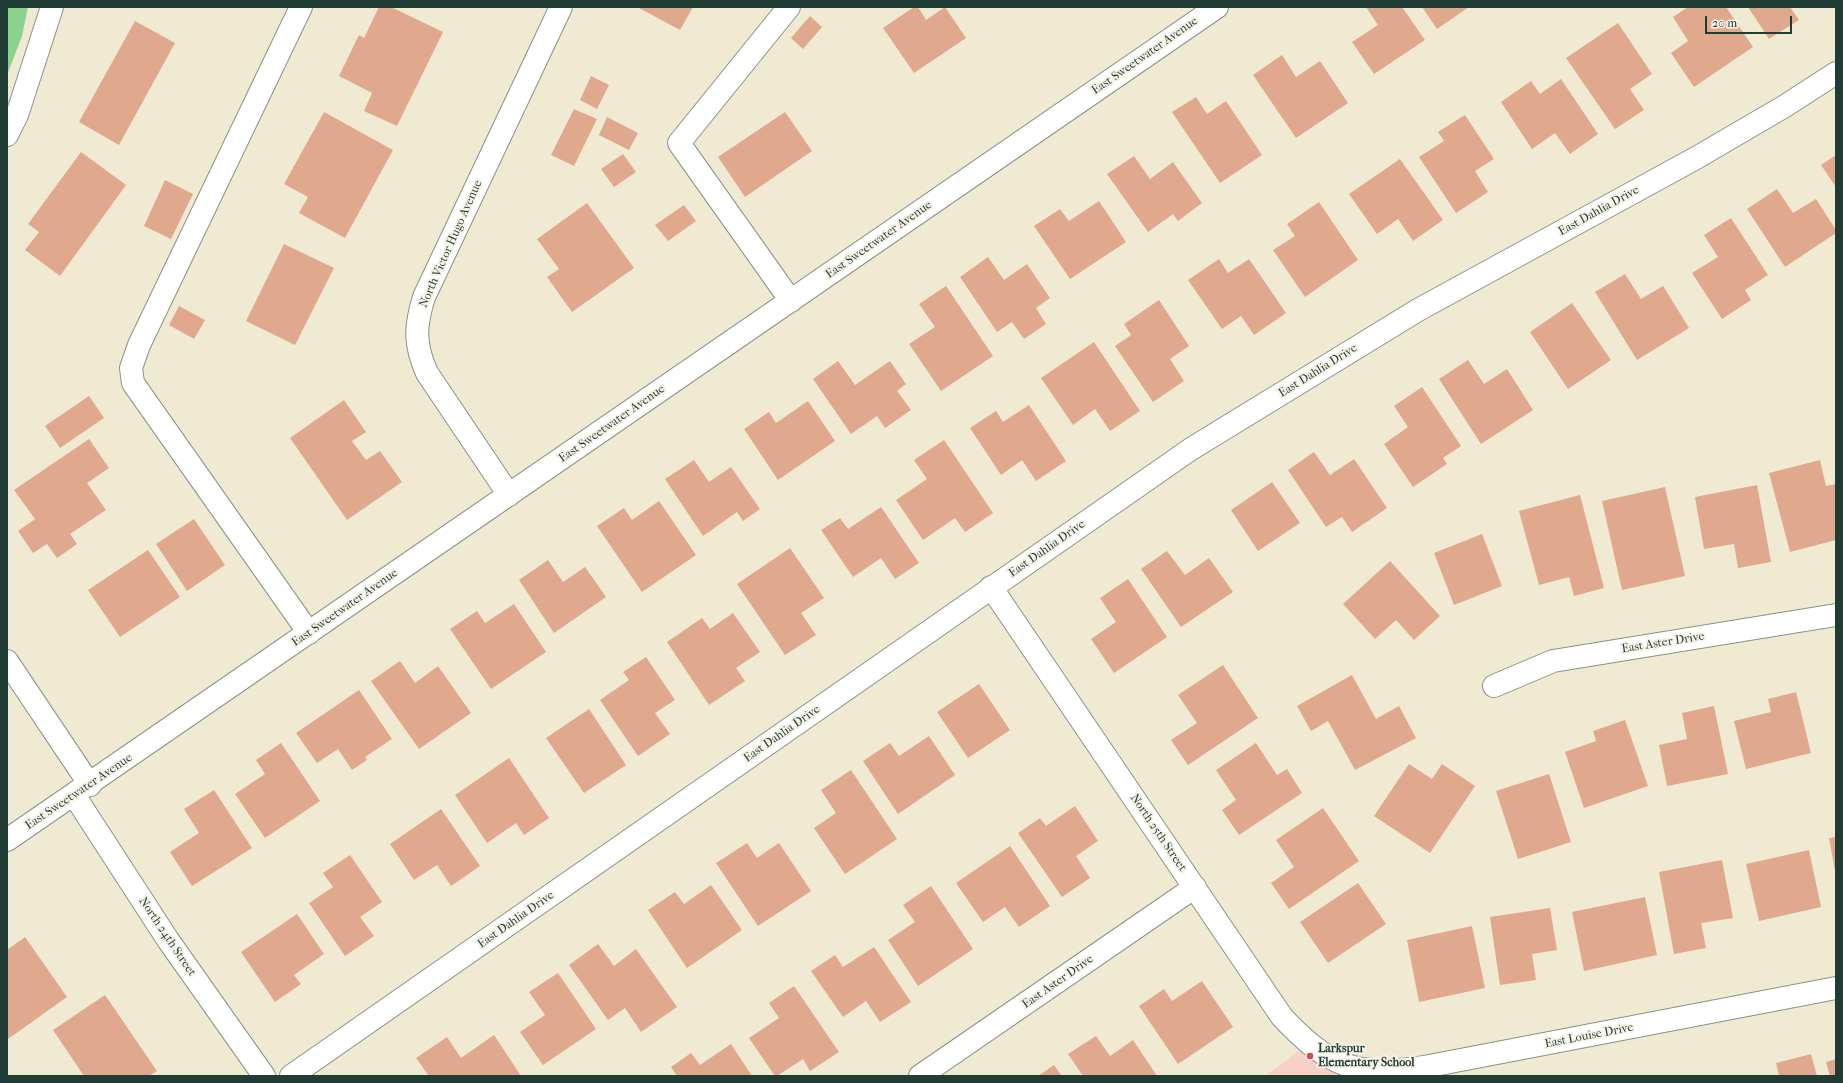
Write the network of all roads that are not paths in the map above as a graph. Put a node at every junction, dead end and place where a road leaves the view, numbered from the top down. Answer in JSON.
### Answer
{"nodes":[{"id":1,"x":52,"y":7,"type":"edge"},
{"id":2,"x":301,"y":7,"type":"edge"},
{"id":3,"x":561,"y":7,"type":"edge"},
{"id":4,"x":789,"y":7,"type":"edge"},
{"id":5,"x":1217,"y":7,"type":"edge"},
{"id":6,"x":1836,"y":73,"type":"edge"},
{"id":7,"x":7,"y":135,"type":"edge"},
{"id":8,"x":791,"y":301,"type":"junction"},
{"id":9,"x":509,"y":495,"type":"junction"},
{"id":10,"x":991,"y":587,"type":"junction"},
{"id":11,"x":1836,"y":615,"type":"edge"},
{"id":12,"x":309,"y":633,"type":"junction"},
{"id":13,"x":7,"y":661,"type":"edge"},
{"id":14,"x":1494,"y":686,"type":"dead end"},
{"id":15,"x":82,"y":790,"type":"junction"},
{"id":16,"x":7,"y":840,"type":"edge"},
{"id":17,"x":1195,"y":887,"type":"junction"},
{"id":18,"x":1836,"y":988,"type":"edge"},
{"id":19,"x":1341,"y":1064,"type":"joint"},
{"id":20,"x":264,"y":1076,"type":"edge"},
{"id":21,"x":291,"y":1076,"type":"edge"},
{"id":22,"x":920,"y":1076,"type":"edge"}],
"edges":[{"from":1,"to":7,"type":"street"},
{"from":2,"to":12,"type":"street"},
{"from":3,"to":9,"type":"street","name":"North Victor Hugo Avenue"},
{"from":4,"to":8,"type":"street"},
{"from":5,"to":8,"type":"street","name":"East Sweetwater Avenue"},
{"from":6,"to":10,"type":"street","name":"East Dahlia Drive"},
{"from":8,"to":9,"type":"street","name":"East Sweetwater Avenue"},
{"from":9,"to":12,"type":"street","name":"East Sweetwater Avenue"},
{"from":10,"to":17,"type":"street","name":"North 25th Street"},
{"from":10,"to":21,"type":"street","name":"East Dahlia Drive"},
{"from":11,"to":14,"type":"street","name":"East Aster Drive"},
{"from":12,"to":15,"type":"street","name":"East Sweetwater Avenue"},
{"from":13,"to":15,"type":"street","name":"North 24th Street"},
{"from":15,"to":16,"type":"street","name":"East Sweetwater Avenue"},
{"from":15,"to":20,"type":"street","name":"North 24th Street"},
{"from":17,"to":19,"type":"street","name":"North 25th Street"},
{"from":17,"to":22,"type":"street","name":"East Aster Drive"},
{"from":18,"to":19,"type":"street","name":"East Louise Drive"}]}
